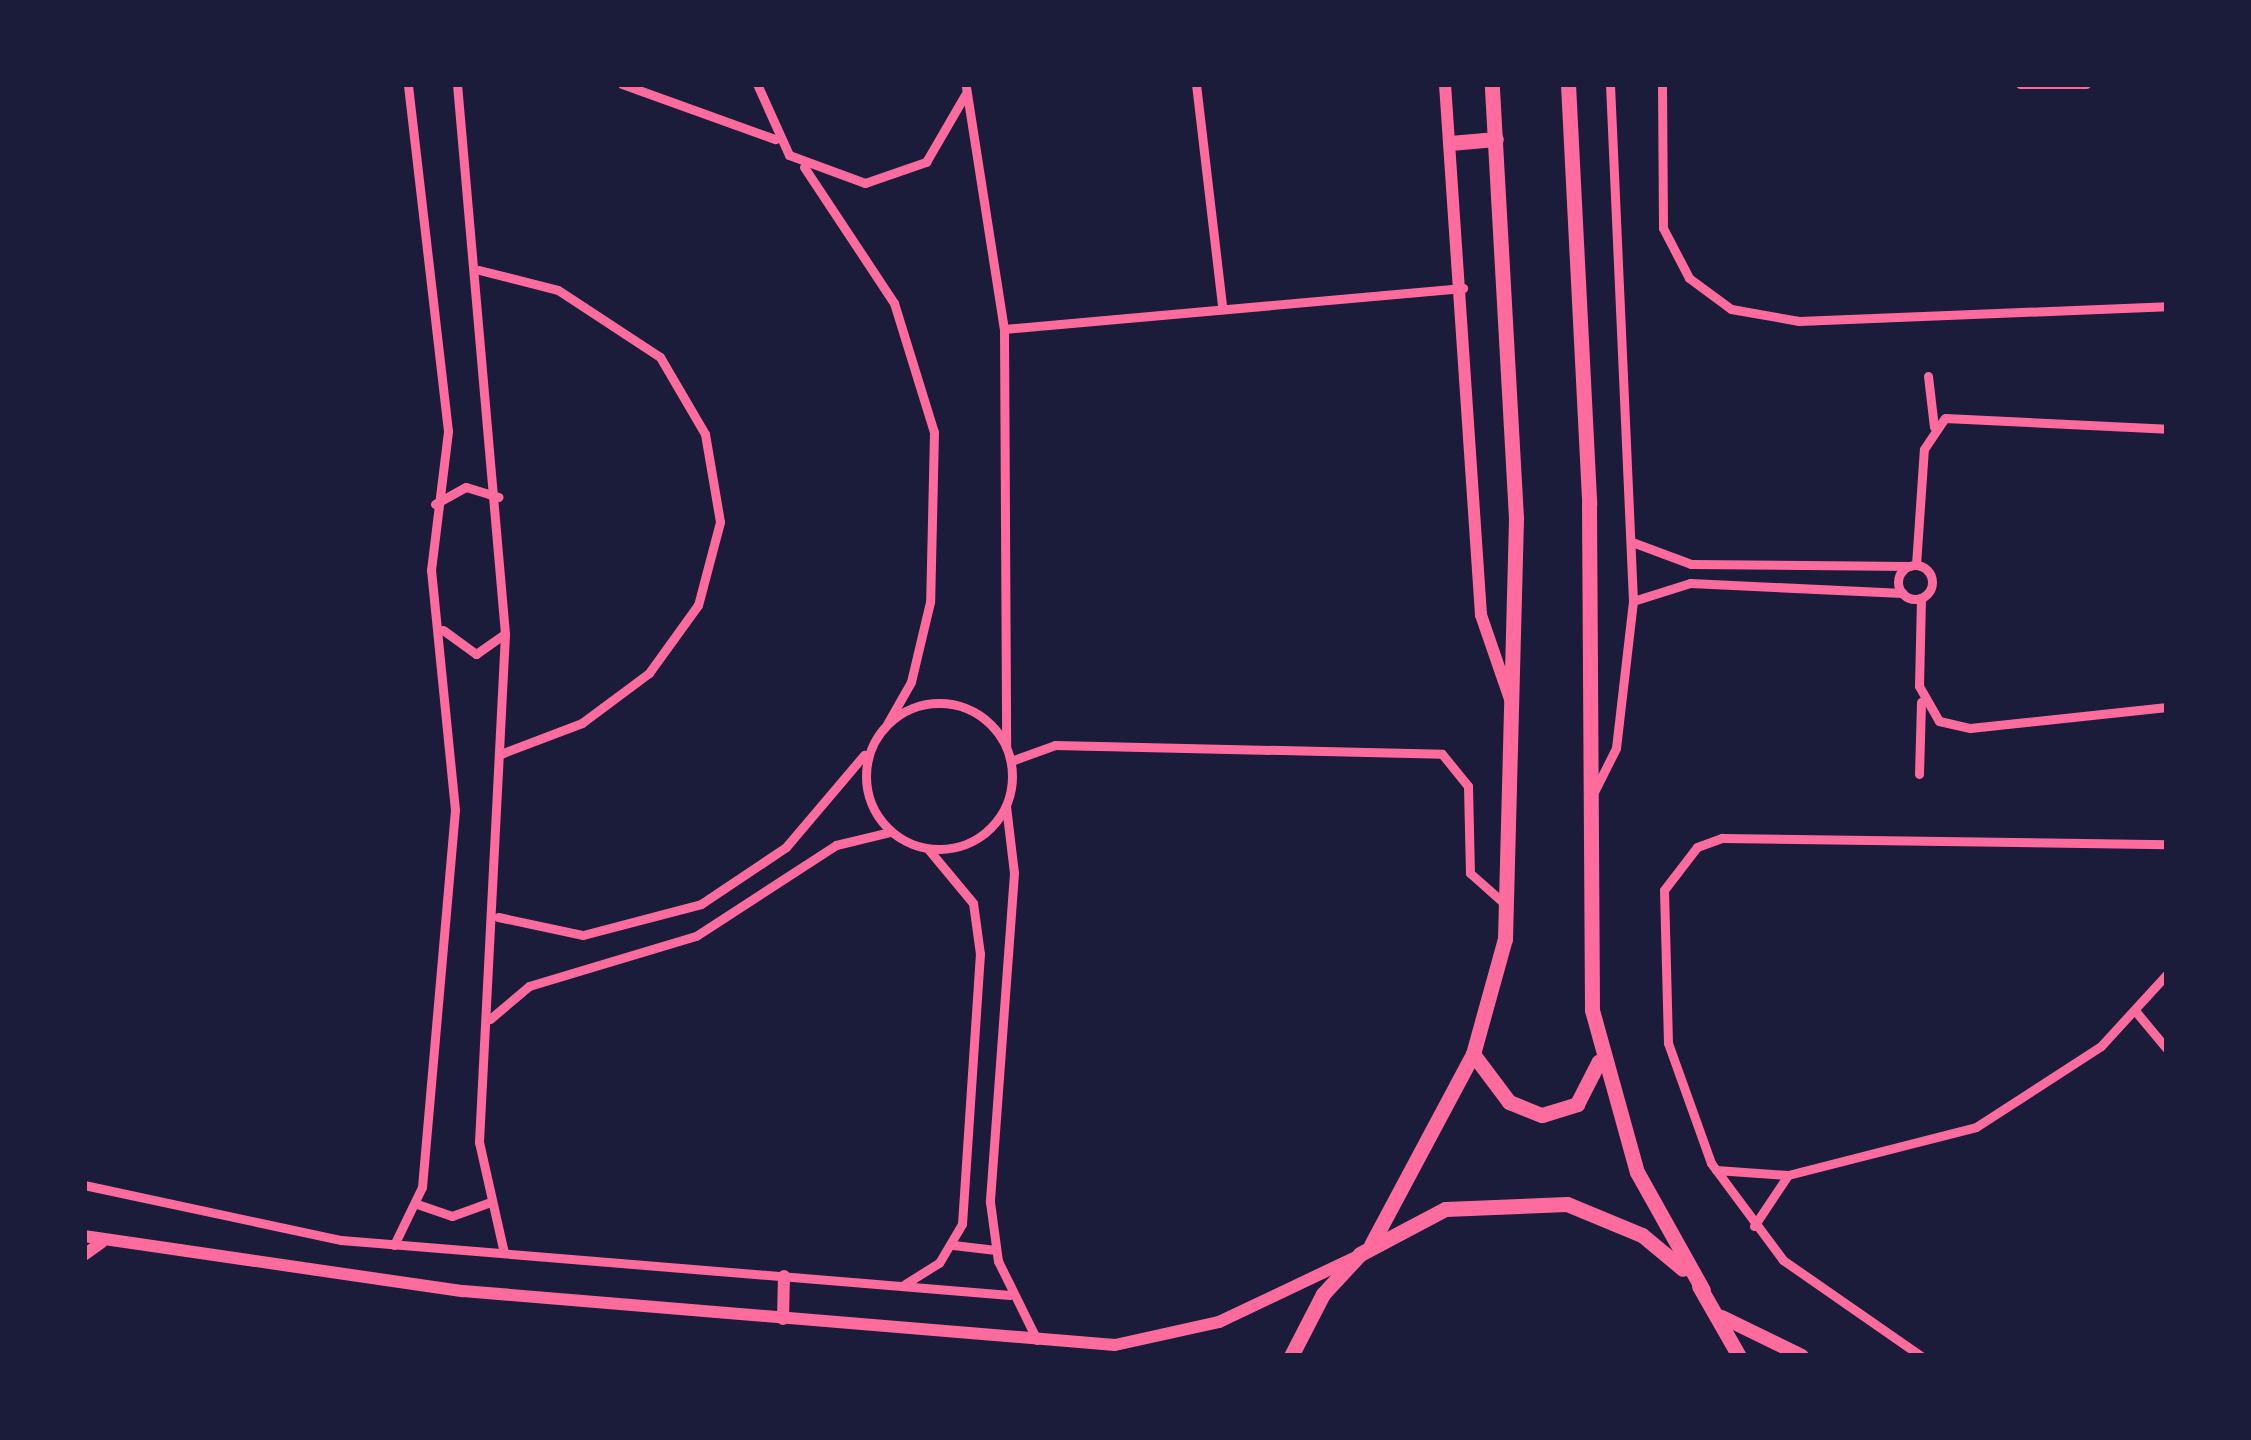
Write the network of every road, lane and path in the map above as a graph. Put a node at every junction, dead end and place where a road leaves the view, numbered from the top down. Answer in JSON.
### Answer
{"nodes":[{"id":1,"x":407,"y":84,"type":"edge"},
{"id":2,"x":457,"y":84,"type":"edge"},
{"id":3,"x":622,"y":84,"type":"edge"},
{"id":4,"x":757,"y":84,"type":"edge"},
{"id":5,"x":1196,"y":84,"type":"edge"},
{"id":6,"x":1445,"y":84,"type":"edge"},
{"id":7,"x":1492,"y":84,"type":"edge"},
{"id":8,"x":1568,"y":84,"type":"edge"},
{"id":9,"x":1610,"y":84,"type":"edge"},
{"id":10,"x":1662,"y":84,"type":"edge"},
{"id":11,"x":2020,"y":84,"type":"edge"},
{"id":12,"x":2086,"y":84,"type":"edge"},
{"id":13,"x":966,"y":86,"type":"edge"},
{"id":14,"x":1496,"y":139,"type":"junction"},
{"id":15,"x":776,"y":140,"type":"junction"},
{"id":16,"x":1450,"y":142,"type":"junction"},
{"id":17,"x":805,"y":166,"type":"junction"},
{"id":18,"x":479,"y":270,"type":"junction"},
{"id":19,"x":1462,"y":288,"type":"junction"},
{"id":20,"x":2167,"y":306,"type":"edge"},
{"id":21,"x":1222,"y":307,"type":"junction"},
{"id":22,"x":1004,"y":329,"type":"junction"},
{"id":23,"x":1928,"y":376,"type":"dead end"},
{"id":24,"x":1934,"y":427,"type":"junction"},
{"id":25,"x":2167,"y":429,"type":"edge"},
{"id":26,"x":499,"y":497,"type":"junction"},
{"id":27,"x":435,"y":504,"type":"junction"},
{"id":28,"x":1632,"y":542,"type":"junction"},
{"id":29,"x":1691,"y":564,"type":"junction"},
{"id":30,"x":1913,"y":566,"type":"junction"},
{"id":31,"x":1690,"y":583,"type":"junction"},
{"id":32,"x":1903,"y":593,"type":"junction"},
{"id":33,"x":1921,"y":598,"type":"junction"},
{"id":34,"x":1633,"y":601,"type":"junction"},
{"id":35,"x":440,"y":625,"type":"junction"},
{"id":36,"x":505,"y":634,"type":"junction"},
{"id":37,"x":1922,"y":698,"type":"junction"},
{"id":38,"x":1514,"y":707,"type":"junction"},
{"id":39,"x":2167,"y":707,"type":"edge"},
{"id":40,"x":886,"y":724,"type":"junction"},
{"id":41,"x":871,"y":746,"type":"junction"},
{"id":42,"x":1006,"y":746,"type":"junction"},
{"id":43,"x":503,"y":753,"type":"junction"},
{"id":44,"x":1011,"y":761,"type":"junction"},
{"id":45,"x":1919,"y":774,"type":"dead end"},
{"id":46,"x":1590,"y":799,"type":"junction"},
{"id":47,"x":1006,"y":806,"type":"junction"},
{"id":48,"x":891,"y":832,"type":"junction"},
{"id":49,"x":2167,"y":844,"type":"edge"},
{"id":50,"x":928,"y":849,"type":"junction"},
{"id":51,"x":1506,"y":905,"type":"junction"},
{"id":52,"x":498,"y":917,"type":"junction"},
{"id":53,"x":2167,"y":974,"type":"edge"},
{"id":54,"x":2137,"y":1012,"type":"junction"},
{"id":55,"x":490,"y":1019,"type":"junction"},
{"id":56,"x":2167,"y":1048,"type":"edge"},
{"id":57,"x":1473,"y":1054,"type":"junction"},
{"id":58,"x":1600,"y":1057,"type":"junction"},
{"id":59,"x":1716,"y":1170,"type":"junction"},
{"id":60,"x":1788,"y":1175,"type":"junction"},
{"id":61,"x":84,"y":1185,"type":"edge"},
{"id":62,"x":417,"y":1204,"type":"junction"},
{"id":63,"x":488,"y":1204,"type":"junction"},
{"id":64,"x":1754,"y":1226,"type":"junction"},
{"id":65,"x":84,"y":1236,"type":"edge"},
{"id":66,"x":102,"y":1242,"type":"junction"},
{"id":67,"x":394,"y":1245,"type":"junction"},
{"id":68,"x":953,"y":1245,"type":"junction"},
{"id":69,"x":995,"y":1250,"type":"junction"},
{"id":70,"x":1366,"y":1250,"type":"junction"},
{"id":71,"x":504,"y":1253,"type":"junction"},
{"id":72,"x":84,"y":1255,"type":"edge"},
{"id":73,"x":784,"y":1276,"type":"junction"},
{"id":74,"x":901,"y":1286,"type":"junction"},
{"id":75,"x":1703,"y":1290,"type":"junction"},
{"id":76,"x":1010,"y":1295,"type":"junction"},
{"id":77,"x":1722,"y":1317,"type":"junction"},
{"id":78,"x":782,"y":1319,"type":"junction"},
{"id":79,"x":1037,"y":1340,"type":"junction"},
{"id":80,"x":1115,"y":1345,"type":"junction"},
{"id":81,"x":1149,"y":1356,"type":"edge"},
{"id":82,"x":1291,"y":1356,"type":"edge"},
{"id":83,"x":1739,"y":1356,"type":"edge"},
{"id":84,"x":1802,"y":1356,"type":"edge"},
{"id":85,"x":1922,"y":1356,"type":"edge"}],
"edges":[{"from":1,"to":27,"type":"street"},
{"from":2,"to":18,"type":"street"},
{"from":3,"to":15,"type":"street"},
{"from":4,"to":15,"type":"street"},
{"from":5,"to":21,"type":"street"},
{"from":6,"to":16,"type":"street"},
{"from":7,"to":14,"type":"main road"},
{"from":8,"to":46,"type":"main road"},
{"from":9,"to":28,"type":"street"},
{"from":10,"to":20,"type":"street"},
{"from":11,"to":12,"type":"street"},
{"from":13,"to":17,"type":"street"},
{"from":13,"to":22,"type":"street"},
{"from":14,"to":16,"type":"main road"},
{"from":14,"to":38,"type":"main road"},
{"from":15,"to":17,"type":"street"},
{"from":16,"to":19,"type":"street"},
{"from":17,"to":40,"type":"street"},
{"from":18,"to":26,"type":"street"},
{"from":18,"to":43,"type":"street"},
{"from":19,"to":21,"type":"street"},
{"from":19,"to":38,"type":"street"},
{"from":21,"to":22,"type":"street"},
{"from":22,"to":42,"type":"street"},
{"from":23,"to":24,"type":"street"},
{"from":24,"to":25,"type":"street"},
{"from":24,"to":30,"type":"street"},
{"from":26,"to":27,"type":"street"},
{"from":26,"to":36,"type":"street"},
{"from":27,"to":35,"type":"street"},
{"from":28,"to":29,"type":"street"},
{"from":28,"to":34,"type":"street"},
{"from":29,"to":30,"type":"street"},
{"from":29,"to":31,"type":"street"},
{"from":30,"to":32,"type":"street"},
{"from":30,"to":33,"type":"street"},
{"from":31,"to":32,"type":"street"},
{"from":31,"to":34,"type":"street"},
{"from":32,"to":33,"type":"street"},
{"from":33,"to":37,"type":"street"},
{"from":34,"to":46,"type":"street"},
{"from":35,"to":36,"type":"street"},
{"from":35,"to":62,"type":"street"},
{"from":36,"to":43,"type":"street"},
{"from":37,"to":39,"type":"street"},
{"from":37,"to":45,"type":"street"},
{"from":38,"to":51,"type":"main road"},
{"from":40,"to":41,"type":"street"},
{"from":40,"to":42,"type":"street"},
{"from":41,"to":48,"type":"street"},
{"from":41,"to":52,"type":"street"},
{"from":42,"to":44,"type":"street"},
{"from":43,"to":52,"type":"street"},
{"from":44,"to":47,"type":"street"},
{"from":44,"to":51,"type":"street"},
{"from":46,"to":58,"type":"main road"},
{"from":47,"to":50,"type":"street"},
{"from":47,"to":69,"type":"street"},
{"from":48,"to":50,"type":"street"},
{"from":48,"to":55,"type":"street"},
{"from":49,"to":59,"type":"street"},
{"from":50,"to":68,"type":"street"},
{"from":51,"to":57,"type":"main road"},
{"from":52,"to":55,"type":"street"},
{"from":53,"to":54,"type":"street"},
{"from":54,"to":56,"type":"street"},
{"from":54,"to":60,"type":"street"},
{"from":55,"to":63,"type":"street"},
{"from":57,"to":58,"type":"main road"},
{"from":57,"to":70,"type":"main road"},
{"from":58,"to":75,"type":"main road"},
{"from":59,"to":60,"type":"street"},
{"from":59,"to":64,"type":"street"},
{"from":60,"to":64,"type":"street"},
{"from":61,"to":67,"type":"street"},
{"from":62,"to":63,"type":"street"},
{"from":62,"to":67,"type":"street"},
{"from":63,"to":71,"type":"street"},
{"from":64,"to":85,"type":"street"},
{"from":65,"to":66,"type":"street"},
{"from":66,"to":72,"type":"street"},
{"from":66,"to":78,"type":"street"},
{"from":67,"to":71,"type":"street"},
{"from":68,"to":69,"type":"street"},
{"from":68,"to":74,"type":"street"},
{"from":69,"to":76,"type":"street"},
{"from":70,"to":75,"type":"main road"},
{"from":70,"to":80,"type":"street"},
{"from":70,"to":82,"type":"main road"},
{"from":71,"to":73,"type":"street"},
{"from":73,"to":74,"type":"street"},
{"from":73,"to":78,"type":"street"},
{"from":74,"to":76,"type":"street"},
{"from":75,"to":77,"type":"main road"},
{"from":76,"to":79,"type":"street"},
{"from":77,"to":83,"type":"main road"},
{"from":77,"to":84,"type":"main road"},
{"from":78,"to":79,"type":"street"},
{"from":79,"to":80,"type":"street"},
{"from":80,"to":81,"type":"street"}]}
